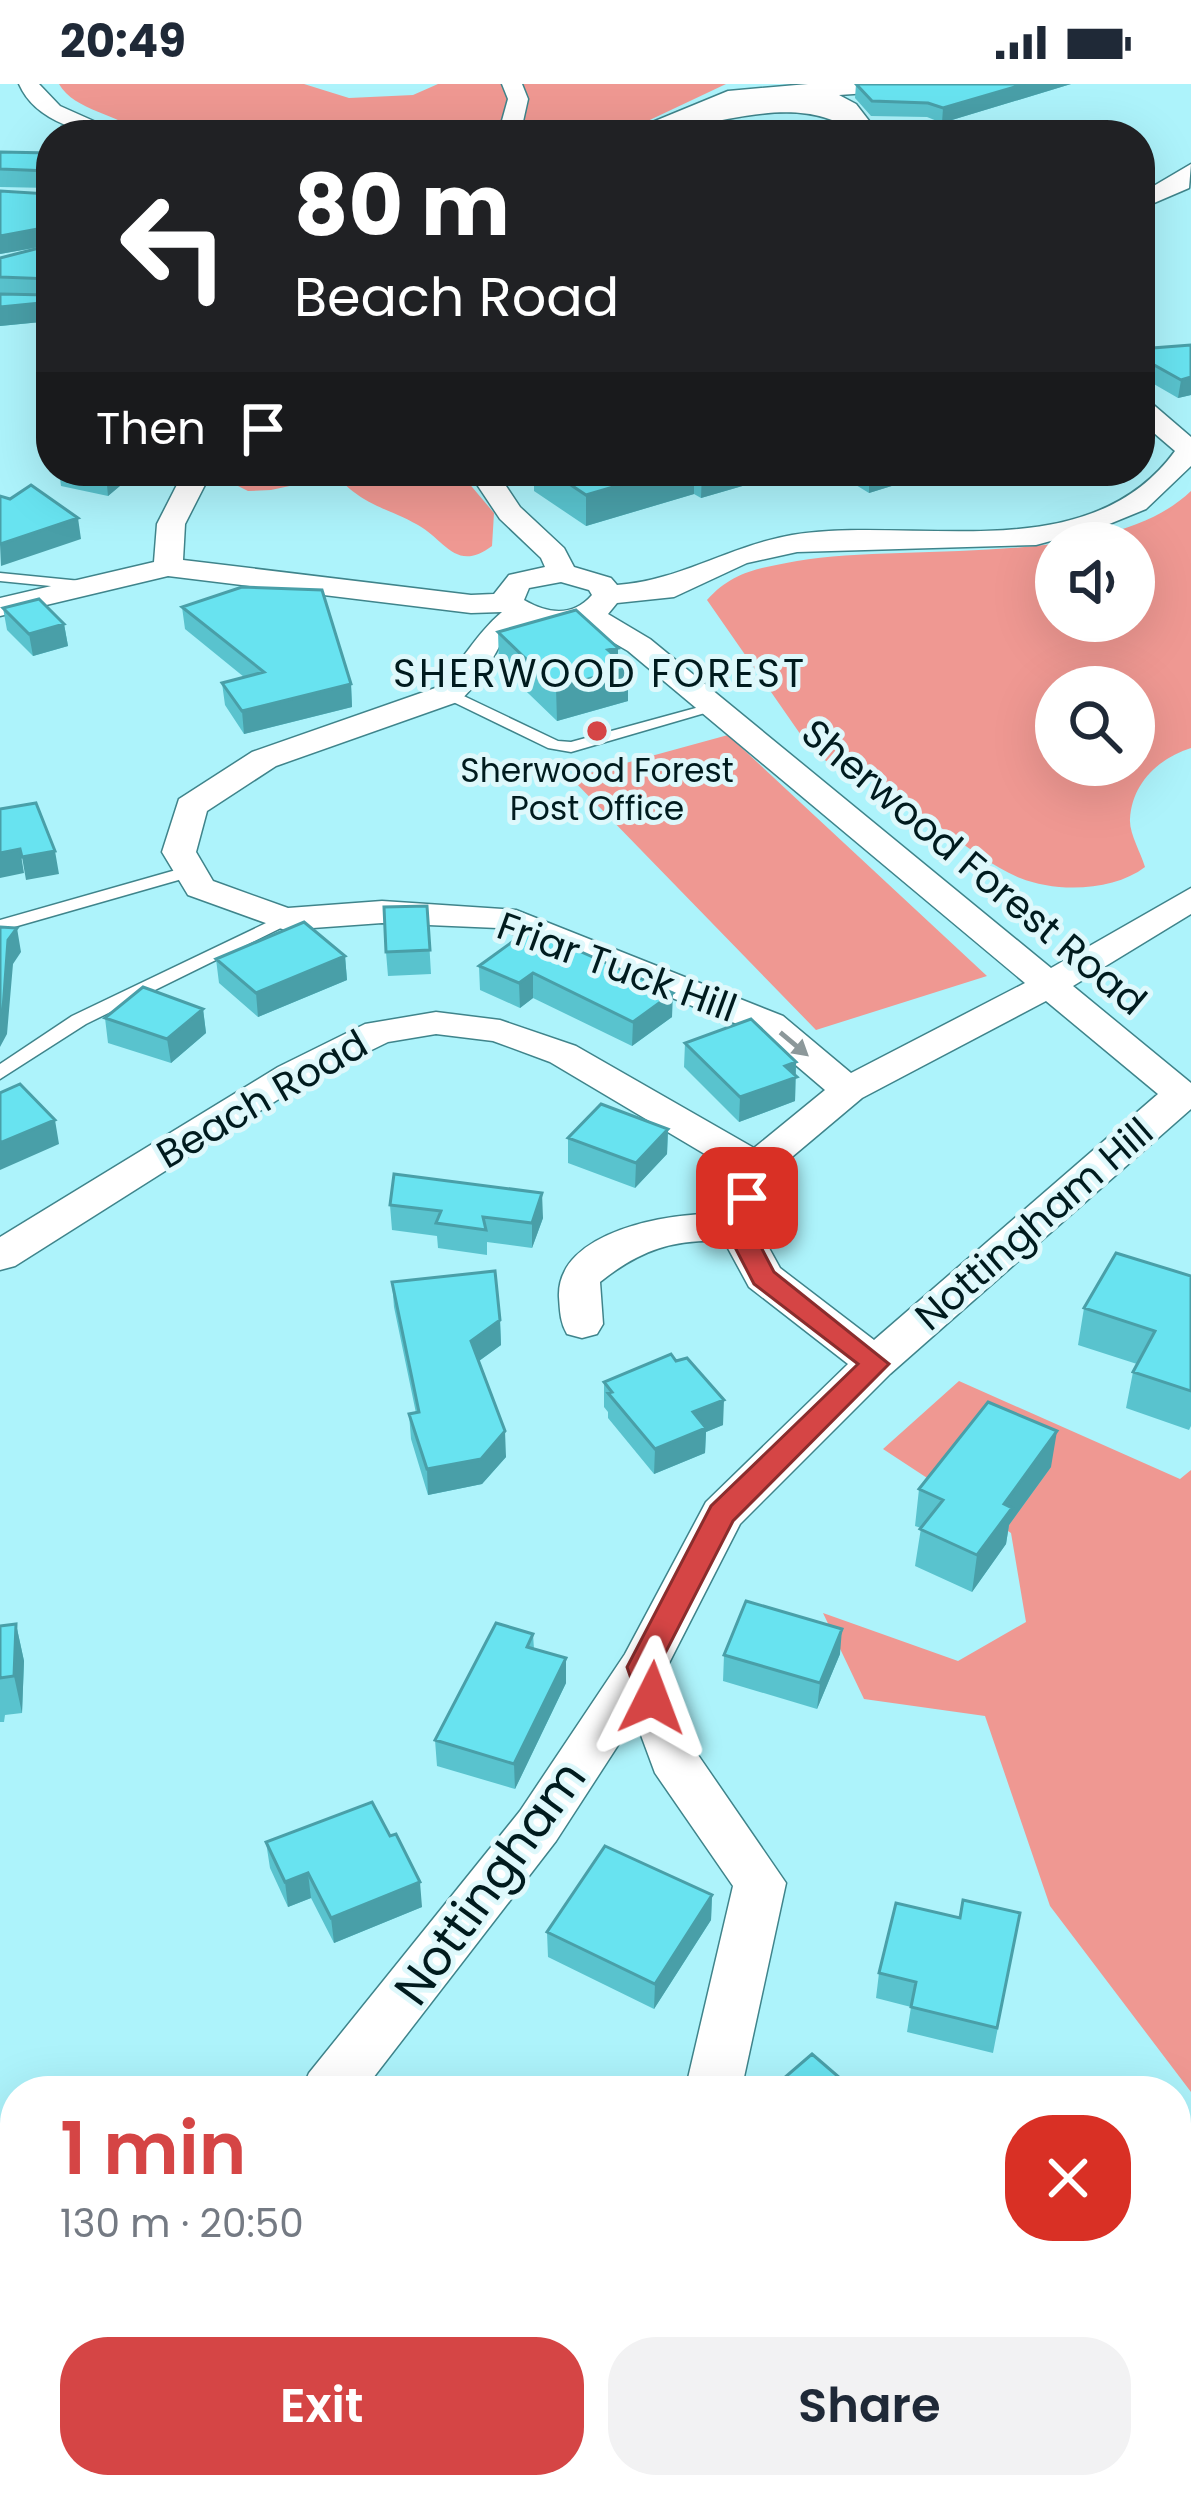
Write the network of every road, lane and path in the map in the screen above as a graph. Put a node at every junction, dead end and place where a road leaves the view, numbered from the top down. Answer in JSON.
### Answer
{"nodes":[{"id":1,"x":29,"y":84,"type":"edge"},
{"id":2,"x":512,"y":84,"type":"edge"},
{"id":3,"x":697,"y":84,"type":"edge"},
{"id":4,"x":910,"y":84,"type":"edge"},
{"id":5,"x":814,"y":87,"type":"edge"},
{"id":6,"x":79,"y":120,"type":"edge"},
{"id":7,"x":513,"y":120,"type":"edge"},
{"id":8,"x":697,"y":120,"type":"edge"},
{"id":9,"x":703,"y":120,"type":"edge"},
{"id":10,"x":857,"y":120,"type":"edge"},
{"id":11,"x":1191,"y":171,"type":"edge"},
{"id":12,"x":1155,"y":195,"type":"edge"},
{"id":13,"x":1155,"y":419,"type":"edge"},
{"id":14,"x":1190,"y":448,"type":"edge"},
{"id":15,"x":191,"y":486,"type":"edge"},
{"id":16,"x":492,"y":486,"type":"edge"},
{"id":17,"x":168,"y":567,"type":"junction"},
{"id":18,"x":562,"y":573,"type":"junction"},
{"id":19,"x":0,"y":577,"type":"edge"},
{"id":20,"x":92,"y":586,"type":"junction"},
{"id":21,"x":597,"y":605,"type":"junction"},
{"id":22,"x":0,"y":608,"type":"edge"},
{"id":23,"x":515,"y":608,"type":"junction"},
{"id":24,"x":449,"y":694,"type":"junction"},
{"id":25,"x":715,"y":708,"type":"junction"},
{"id":26,"x":190,"y":871,"type":"junction"},
{"id":27,"x":1191,"y":898,"type":"edge"},
{"id":28,"x":285,"y":919,"type":"junction"},
{"id":29,"x":0,"y":926,"type":"edge"},
{"id":30,"x":1051,"y":984,"type":"junction"},
{"id":31,"x":0,"y":1073,"type":"edge"},
{"id":32,"x":848,"y":1090,"type":"junction"},
{"id":33,"x":1186,"y":1096,"type":"edge"},
{"id":34,"x":756,"y":1167,"type":"junction"},
{"id":35,"x":738,"y":1228,"type":"junction"},
{"id":36,"x":0,"y":1256,"type":"edge"},
{"id":37,"x":582,"y":1324,"type":"dead end"},
{"id":38,"x":875,"y":1364,"type":"junction"},
{"id":39,"x":643,"y":1667,"type":"junction"},
{"id":40,"x":342,"y":2076,"type":"edge"},
{"id":41,"x":716,"y":2076,"type":"edge"}],
"edges":[{"from":1,"to":6,"type":"street"},
{"from":2,"to":7,"type":"street"},
{"from":3,"to":8,"type":"street"},
{"from":4,"to":5,"type":"street"},
{"from":5,"to":9,"type":"street"},
{"from":5,"to":10,"type":"street"},
{"from":11,"to":12,"type":"street"},
{"from":13,"to":14,"type":"street"},
{"from":14,"to":21,"type":"street"},
{"from":15,"to":17,"type":"street"},
{"from":16,"to":18,"type":"street"},
{"from":17,"to":20,"type":"street"},
{"from":17,"to":23,"type":"street"},
{"from":18,"to":21,"type":"street","name":"Sherwood Forest Road"},
{"from":18,"to":23,"type":"street"},
{"from":19,"to":20,"type":"lane"},
{"from":20,"to":22,"type":"street"},
{"from":21,"to":23,"type":"street"},
{"from":21,"to":25,"type":"street","name":"Sherwood Forest Road"},
{"from":23,"to":24,"type":"street"},
{"from":24,"to":25,"type":"lane"},
{"from":24,"to":26,"type":"street"},
{"from":25,"to":30,"type":"street","name":"Sherwood Forest Road"},
{"from":26,"to":28,"type":"street","name":"Friar Tuck Hill"},
{"from":26,"to":29,"type":"lane"},
{"from":27,"to":30,"type":"street"},
{"from":28,"to":31,"type":"lane"},
{"from":28,"to":32,"type":"street","name":"Friar Tuck Hill","one_way":true},
{"from":30,"to":32,"type":"street"},
{"from":30,"to":33,"type":"street","name":"Sherwood Forest Road"},
{"from":32,"to":34,"type":"street"},
{"from":33,"to":38,"type":"street","name":"Nottingham Hill"},
{"from":34,"to":35,"type":"street"},
{"from":34,"to":36,"type":"street","name":"Beach Road"},
{"from":35,"to":37,"type":"street"},
{"from":35,"to":38,"type":"street"},
{"from":38,"to":39,"type":"street","name":"Nottingham Hill"},
{"from":39,"to":40,"type":"street","name":"Nottingham"},
{"from":39,"to":41,"type":"street"}]}
